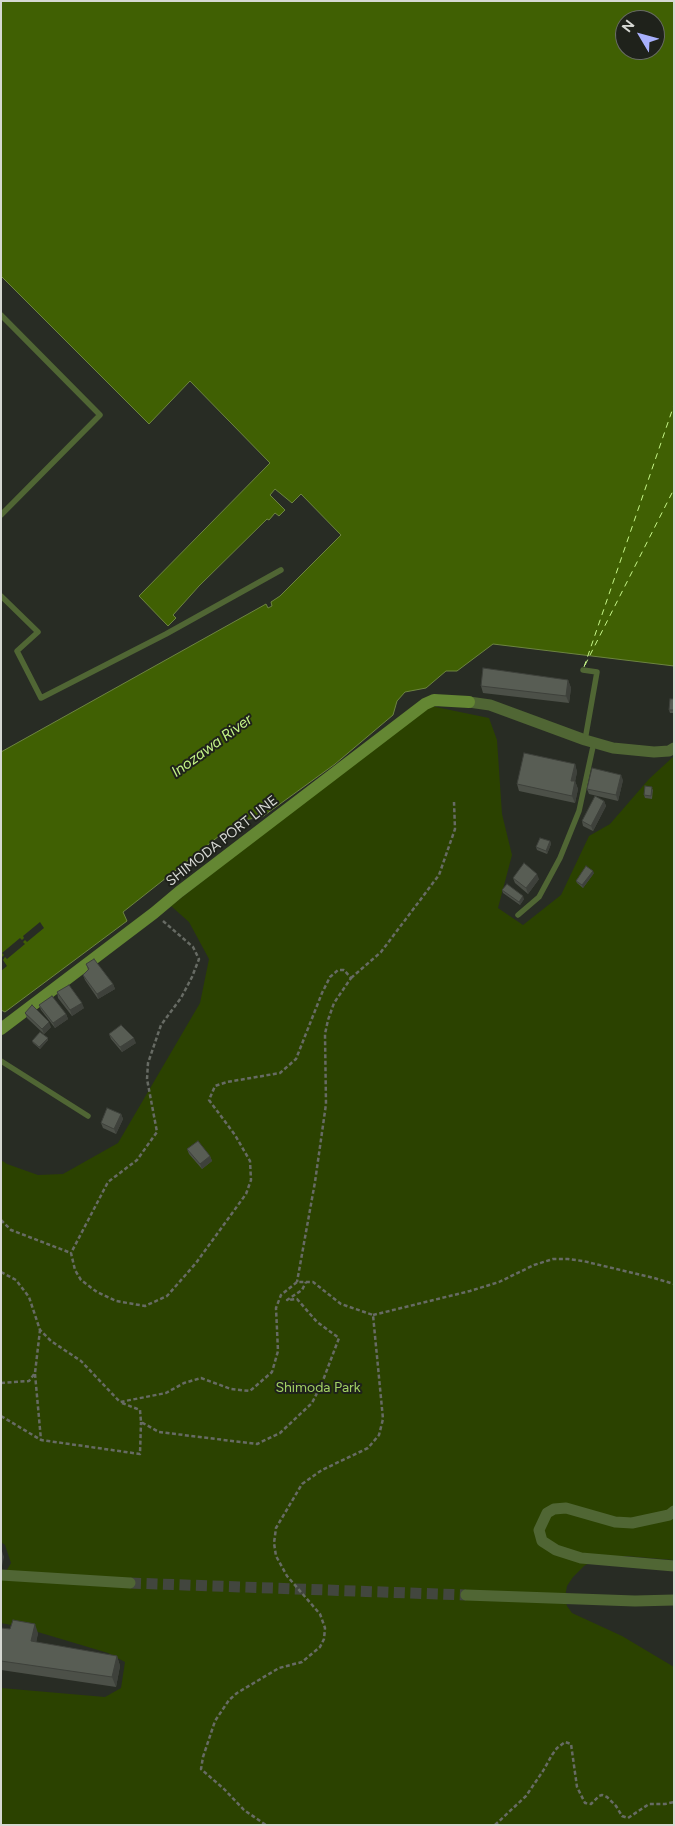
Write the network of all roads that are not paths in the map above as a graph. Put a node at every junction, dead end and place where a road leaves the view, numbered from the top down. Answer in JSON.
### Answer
{"nodes":[{"id":1,"x":1,"y":315,"type":"edge"},
{"id":2,"x":1,"y":515,"type":"edge"},
{"id":3,"x":281,"y":570,"type":"dead end"},
{"id":4,"x":1,"y":596,"type":"edge"},
{"id":5,"x":583,"y":670,"type":"dead end"},
{"id":6,"x":469,"y":702,"type":"joint"},
{"id":7,"x":589,"y":741,"type":"junction"},
{"id":8,"x":674,"y":748,"type":"edge"},
{"id":9,"x":518,"y":915,"type":"dead end"},
{"id":10,"x":1,"y":1029,"type":"edge"},
{"id":11,"x":1,"y":1061,"type":"edge"},
{"id":12,"x":88,"y":1116,"type":"dead end"},
{"id":13,"x":674,"y":1511,"type":"edge"},
{"id":14,"x":674,"y":1566,"type":"edge"},
{"id":15,"x":1,"y":1575,"type":"edge"},
{"id":16,"x":130,"y":1583,"type":"tunnel mouth"},
{"id":17,"x":466,"y":1595,"type":"tunnel mouth"},
{"id":18,"x":674,"y":1600,"type":"edge"}],
"edges":[{"from":1,"to":2,"type":"lane"},
{"from":3,"to":4,"type":"lane"},
{"from":5,"to":7,"type":"lane"},
{"from":6,"to":7,"type":"street"},
{"from":6,"to":10,"type":"main road","name":"SHIMODA PORT LINE"},
{"from":7,"to":8,"type":"street"},
{"from":7,"to":9,"type":"lane"},
{"from":11,"to":12,"type":"lane"},
{"from":13,"to":14,"type":"street"},
{"from":15,"to":16,"type":"street"},
{"from":17,"to":18,"type":"street"}]}
